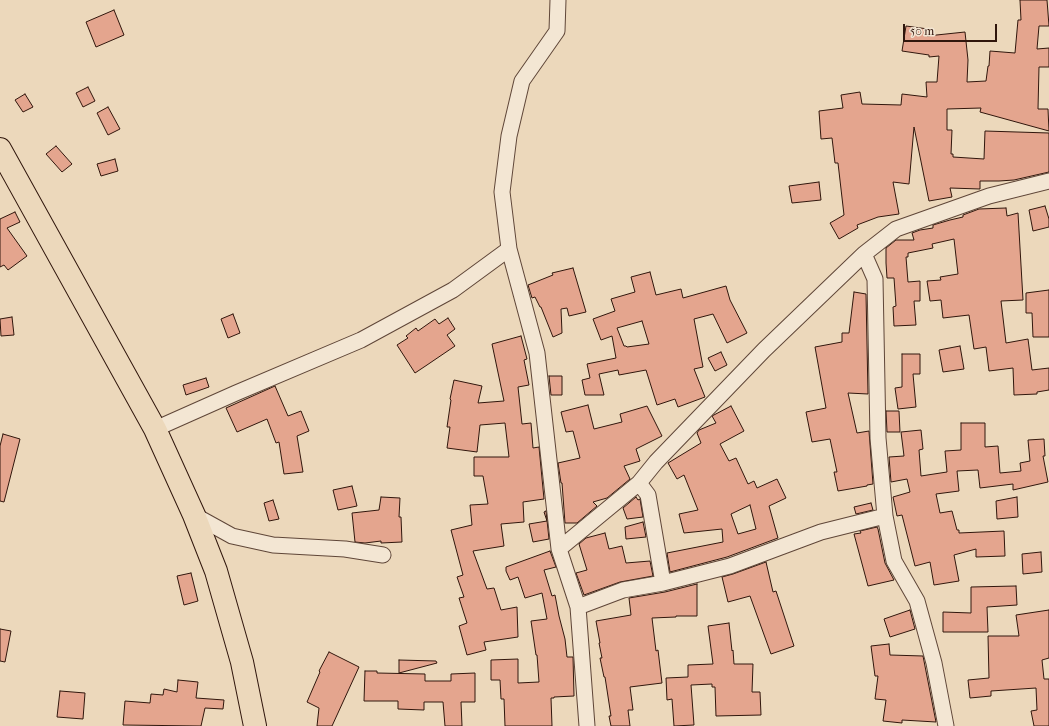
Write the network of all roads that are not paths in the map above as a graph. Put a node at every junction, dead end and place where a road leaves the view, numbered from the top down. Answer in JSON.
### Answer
{"nodes":[{"id":1,"x":558,"y":0,"type":"edge"},
{"id":2,"x":0,"y":148,"type":"edge"},
{"id":3,"x":1049,"y":180,"type":"edge"},
{"id":4,"x":509,"y":249,"type":"junction"},
{"id":5,"x":864,"y":254,"type":"junction"},
{"id":6,"x":154,"y":429,"type":"junction"},
{"id":7,"x":639,"y":483,"type":"junction"},
{"id":8,"x":194,"y":515,"type":"junction"},
{"id":9,"x":885,"y":516,"type":"junction"},
{"id":10,"x":558,"y":549,"type":"junction"},
{"id":11,"x":383,"y":554,"type":"dead end"},
{"id":12,"x":663,"y":583,"type":"junction"},
{"id":13,"x":578,"y":607,"type":"junction"},
{"id":14,"x":255,"y":726,"type":"edge"},
{"id":15,"x":586,"y":726,"type":"edge"},
{"id":16,"x":946,"y":726,"type":"edge"}],
"edges":[{"from":1,"to":4,"type":"street"},
{"from":2,"to":6,"type":"main road"},
{"from":3,"to":5,"type":"street"},
{"from":4,"to":6,"type":"street"},
{"from":4,"to":10,"type":"street"},
{"from":5,"to":7,"type":"street"},
{"from":5,"to":9,"type":"street"},
{"from":6,"to":8,"type":"main road"},
{"from":7,"to":10,"type":"street"},
{"from":7,"to":12,"type":"street"},
{"from":8,"to":11,"type":"street"},
{"from":8,"to":14,"type":"main road"},
{"from":9,"to":12,"type":"street"},
{"from":9,"to":16,"type":"street"},
{"from":10,"to":13,"type":"street"},
{"from":12,"to":13,"type":"street"},
{"from":13,"to":15,"type":"street"}]}
